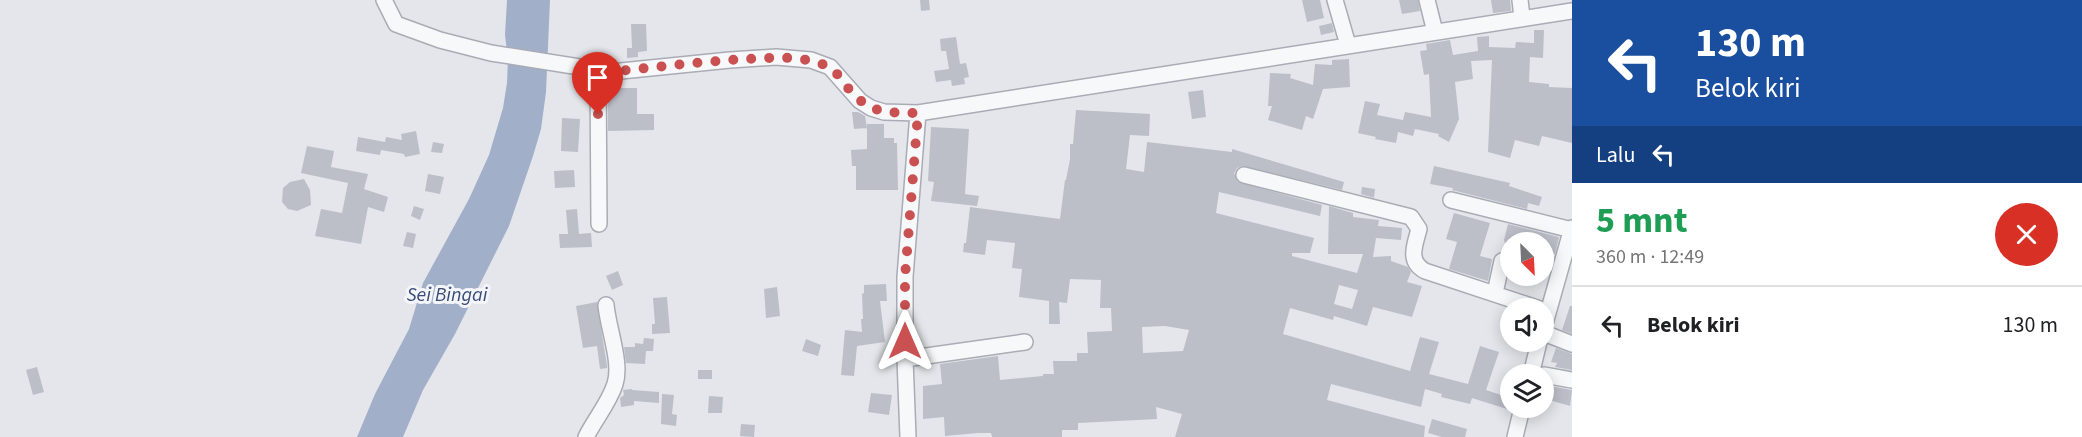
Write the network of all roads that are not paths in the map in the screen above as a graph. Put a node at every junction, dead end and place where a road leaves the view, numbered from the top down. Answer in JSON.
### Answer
{"nodes":[{"id":1,"x":384,"y":0,"type":"edge"},
{"id":2,"x":1335,"y":0,"type":"edge"},
{"id":3,"x":1426,"y":0,"type":"edge"},
{"id":4,"x":1520,"y":0,"type":"edge"},
{"id":5,"x":1543,"y":7,"type":"edge"},
{"id":6,"x":1572,"y":11,"type":"edge"},
{"id":7,"x":1522,"y":17,"type":"junction"},
{"id":8,"x":1436,"y":32,"type":"junction"},
{"id":9,"x":1348,"y":45,"type":"junction"},
{"id":10,"x":591,"y":69,"type":"junction"},
{"id":11,"x":918,"y":113,"type":"junction"},
{"id":12,"x":1244,"y":175,"type":"dead end"},
{"id":13,"x":1451,"y":200,"type":"dead end"},
{"id":14,"x":599,"y":224,"type":"dead end"},
{"id":15,"x":1572,"y":230,"type":"edge"},
{"id":16,"x":1500,"y":270,"type":"edge"},
{"id":17,"x":1495,"y":293,"type":"junction"},
{"id":18,"x":1509,"y":298,"type":"edge"},
{"id":19,"x":1548,"y":298,"type":"edge"},
{"id":20,"x":606,"y":305,"type":"dead end"},
{"id":21,"x":1554,"y":337,"type":"edge"},
{"id":22,"x":1025,"y":342,"type":"dead end"},
{"id":23,"x":1572,"y":344,"type":"edge"},
{"id":24,"x":905,"y":359,"type":"junction"},
{"id":25,"x":1554,"y":377,"type":"edge"},
{"id":26,"x":1572,"y":380,"type":"edge"},
{"id":27,"x":1520,"y":418,"type":"edge"},
{"id":28,"x":586,"y":437,"type":"edge"},
{"id":29,"x":908,"y":437,"type":"edge"},
{"id":30,"x":1515,"y":437,"type":"edge"}],
"edges":[{"from":1,"to":10,"type":"street"},
{"from":2,"to":9,"type":"street"},
{"from":3,"to":8,"type":"street"},
{"from":4,"to":7,"type":"street"},
{"from":5,"to":6,"type":"street"},
{"from":5,"to":7,"type":"street"},
{"from":7,"to":8,"type":"street"},
{"from":8,"to":9,"type":"street"},
{"from":9,"to":11,"type":"street"},
{"from":10,"to":11,"type":"street"},
{"from":10,"to":14,"type":"street"},
{"from":11,"to":24,"type":"street"},
{"from":12,"to":17,"type":"street"},
{"from":13,"to":15,"type":"street"},
{"from":15,"to":19,"type":"street"},
{"from":16,"to":17,"type":"street"},
{"from":17,"to":18,"type":"street"},
{"from":20,"to":28,"type":"street"},
{"from":21,"to":23,"type":"street"},
{"from":22,"to":24,"type":"street"},
{"from":24,"to":29,"type":"street"},
{"from":25,"to":26,"type":"street"},
{"from":27,"to":30,"type":"street"}]}
